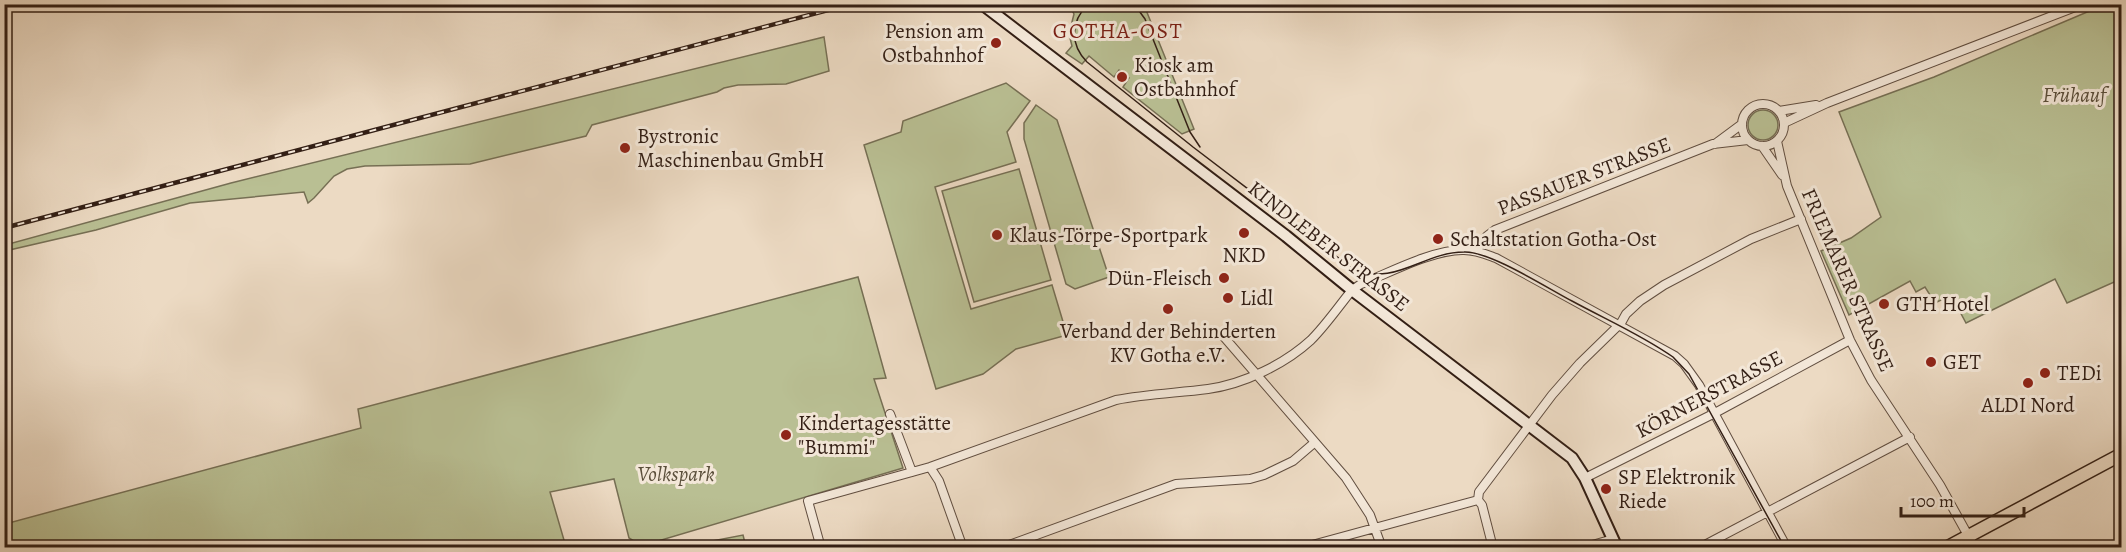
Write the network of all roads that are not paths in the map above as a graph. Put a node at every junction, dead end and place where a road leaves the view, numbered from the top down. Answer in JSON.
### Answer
{"nodes":[{"id":1,"x":982,"y":4,"type":"edge"},
{"id":2,"x":2083,"y":4,"type":"edge"},
{"id":3,"x":1827,"y":103,"type":"junction"},
{"id":4,"x":1779,"y":111,"type":"junction"},
{"id":5,"x":1784,"y":123,"type":"junction"},
{"id":6,"x":1742,"y":124,"type":"junction"},
{"id":7,"x":1748,"y":140,"type":"junction"},
{"id":8,"x":1777,"y":141,"type":"junction"},
{"id":9,"x":1713,"y":144,"type":"junction"},
{"id":10,"x":1762,"y":146,"type":"junction"},
{"id":11,"x":1785,"y":178,"type":"junction"},
{"id":12,"x":1801,"y":219,"type":"junction"},
{"id":13,"x":1476,"y":251,"type":"junction"},
{"id":14,"x":1352,"y":290,"type":"junction"},
{"id":15,"x":1620,"y":324,"type":"junction"},
{"id":16,"x":1224,"y":337,"type":"dead end"},
{"id":17,"x":1850,"y":340,"type":"junction"},
{"id":18,"x":1256,"y":375,"type":"junction"},
{"id":19,"x":1714,"y":413,"type":"junction"},
{"id":20,"x":890,"y":414,"type":"dead end"},
{"id":21,"x":1530,"y":426,"type":"junction"},
{"id":22,"x":1910,"y":436,"type":"junction"},
{"id":23,"x":1314,"y":442,"type":"junction"},
{"id":24,"x":2121,"y":454,"type":"edge"},
{"id":25,"x":930,"y":467,"type":"junction"},
{"id":26,"x":912,"y":472,"type":"junction"},
{"id":27,"x":1585,"y":478,"type":"junction"},
{"id":28,"x":1478,"y":501,"type":"junction"},
{"id":29,"x":1767,"y":512,"type":"junction"},
{"id":30,"x":1375,"y":527,"type":"junction"},
{"id":31,"x":1968,"y":536,"type":"junction"},
{"id":32,"x":1615,"y":543,"type":"edge"},
{"id":33,"x":821,"y":548,"type":"edge"},
{"id":34,"x":963,"y":548,"type":"edge"},
{"id":35,"x":1001,"y":548,"type":"edge"},
{"id":36,"x":1301,"y":548,"type":"edge"},
{"id":37,"x":1382,"y":548,"type":"edge"},
{"id":38,"x":1493,"y":548,"type":"edge"},
{"id":39,"x":1582,"y":548,"type":"edge"},
{"id":40,"x":1699,"y":548,"type":"edge"},
{"id":41,"x":1787,"y":548,"type":"edge"},
{"id":42,"x":1946,"y":548,"type":"edge"},
{"id":43,"x":1975,"y":548,"type":"edge"}],
"edges":[{"from":1,"to":14,"type":"main road","name":"KINDLEBER STRASSE"},
{"from":2,"to":3,"type":"street"},
{"from":3,"to":4,"type":"street"},
{"from":3,"to":5,"type":"street"},
{"from":4,"to":5,"type":"street"},
{"from":4,"to":6,"type":"street"},
{"from":5,"to":8,"type":"street"},
{"from":6,"to":7,"type":"street"},
{"from":6,"to":9,"type":"street","name":"PASSAUER STRASSE"},
{"from":7,"to":9,"type":"street","name":"PASSAUER STRASSE"},
{"from":7,"to":10,"type":"street"},
{"from":8,"to":10,"type":"street"},
{"from":8,"to":11,"type":"street","name":"FRIEMARER STRASSE"},
{"from":9,"to":13,"type":"street","name":"PASSAUER STRASSE"},
{"from":10,"to":11,"type":"street","name":"FRIEMARER STRASSE"},
{"from":11,"to":12,"type":"street","name":"FRIEMARER STRASSE"},
{"from":12,"to":15,"type":"street"},
{"from":12,"to":17,"type":"street","name":"FRIEMARER STRASSE"},
{"from":13,"to":14,"type":"street"},
{"from":13,"to":15,"type":"street"},
{"from":14,"to":18,"type":"street"},
{"from":14,"to":21,"type":"main road","name":"KINDLEBER STRASSE"},
{"from":15,"to":19,"type":"street"},
{"from":15,"to":21,"type":"street"},
{"from":16,"to":18,"type":"street"},
{"from":17,"to":19,"type":"street","name":"KÖRNERSTRASSE"},
{"from":17,"to":22,"type":"street","name":"FRIEMARER STRASSE"},
{"from":18,"to":23,"type":"street"},
{"from":18,"to":25,"type":"street"},
{"from":19,"to":27,"type":"street","name":"KÖRNERSTRASSE"},
{"from":19,"to":29,"type":"street"},
{"from":20,"to":26,"type":"street"},
{"from":21,"to":27,"type":"main road","name":"KINDLEBER STRASSE"},
{"from":21,"to":28,"type":"street"},
{"from":22,"to":29,"type":"street"},
{"from":22,"to":31,"type":"street","name":"FRIEMARER STRASSE"},
{"from":23,"to":30,"type":"street"},
{"from":23,"to":35,"type":"street"},
{"from":24,"to":31,"type":"main road"},
{"from":25,"to":26,"type":"street"},
{"from":25,"to":34,"type":"street"},
{"from":26,"to":33,"type":"street"},
{"from":27,"to":32,"type":"main road","name":"KINDLEBER STRASSE"},
{"from":28,"to":30,"type":"street"},
{"from":28,"to":38,"type":"street"},
{"from":29,"to":40,"type":"street"},
{"from":29,"to":41,"type":"street"},
{"from":30,"to":36,"type":"street"},
{"from":30,"to":37,"type":"street"},
{"from":31,"to":42,"type":"main road"},
{"from":31,"to":43,"type":"street","name":"FRIEMARER STRASSE"},
{"from":32,"to":39,"type":"street"}]}
